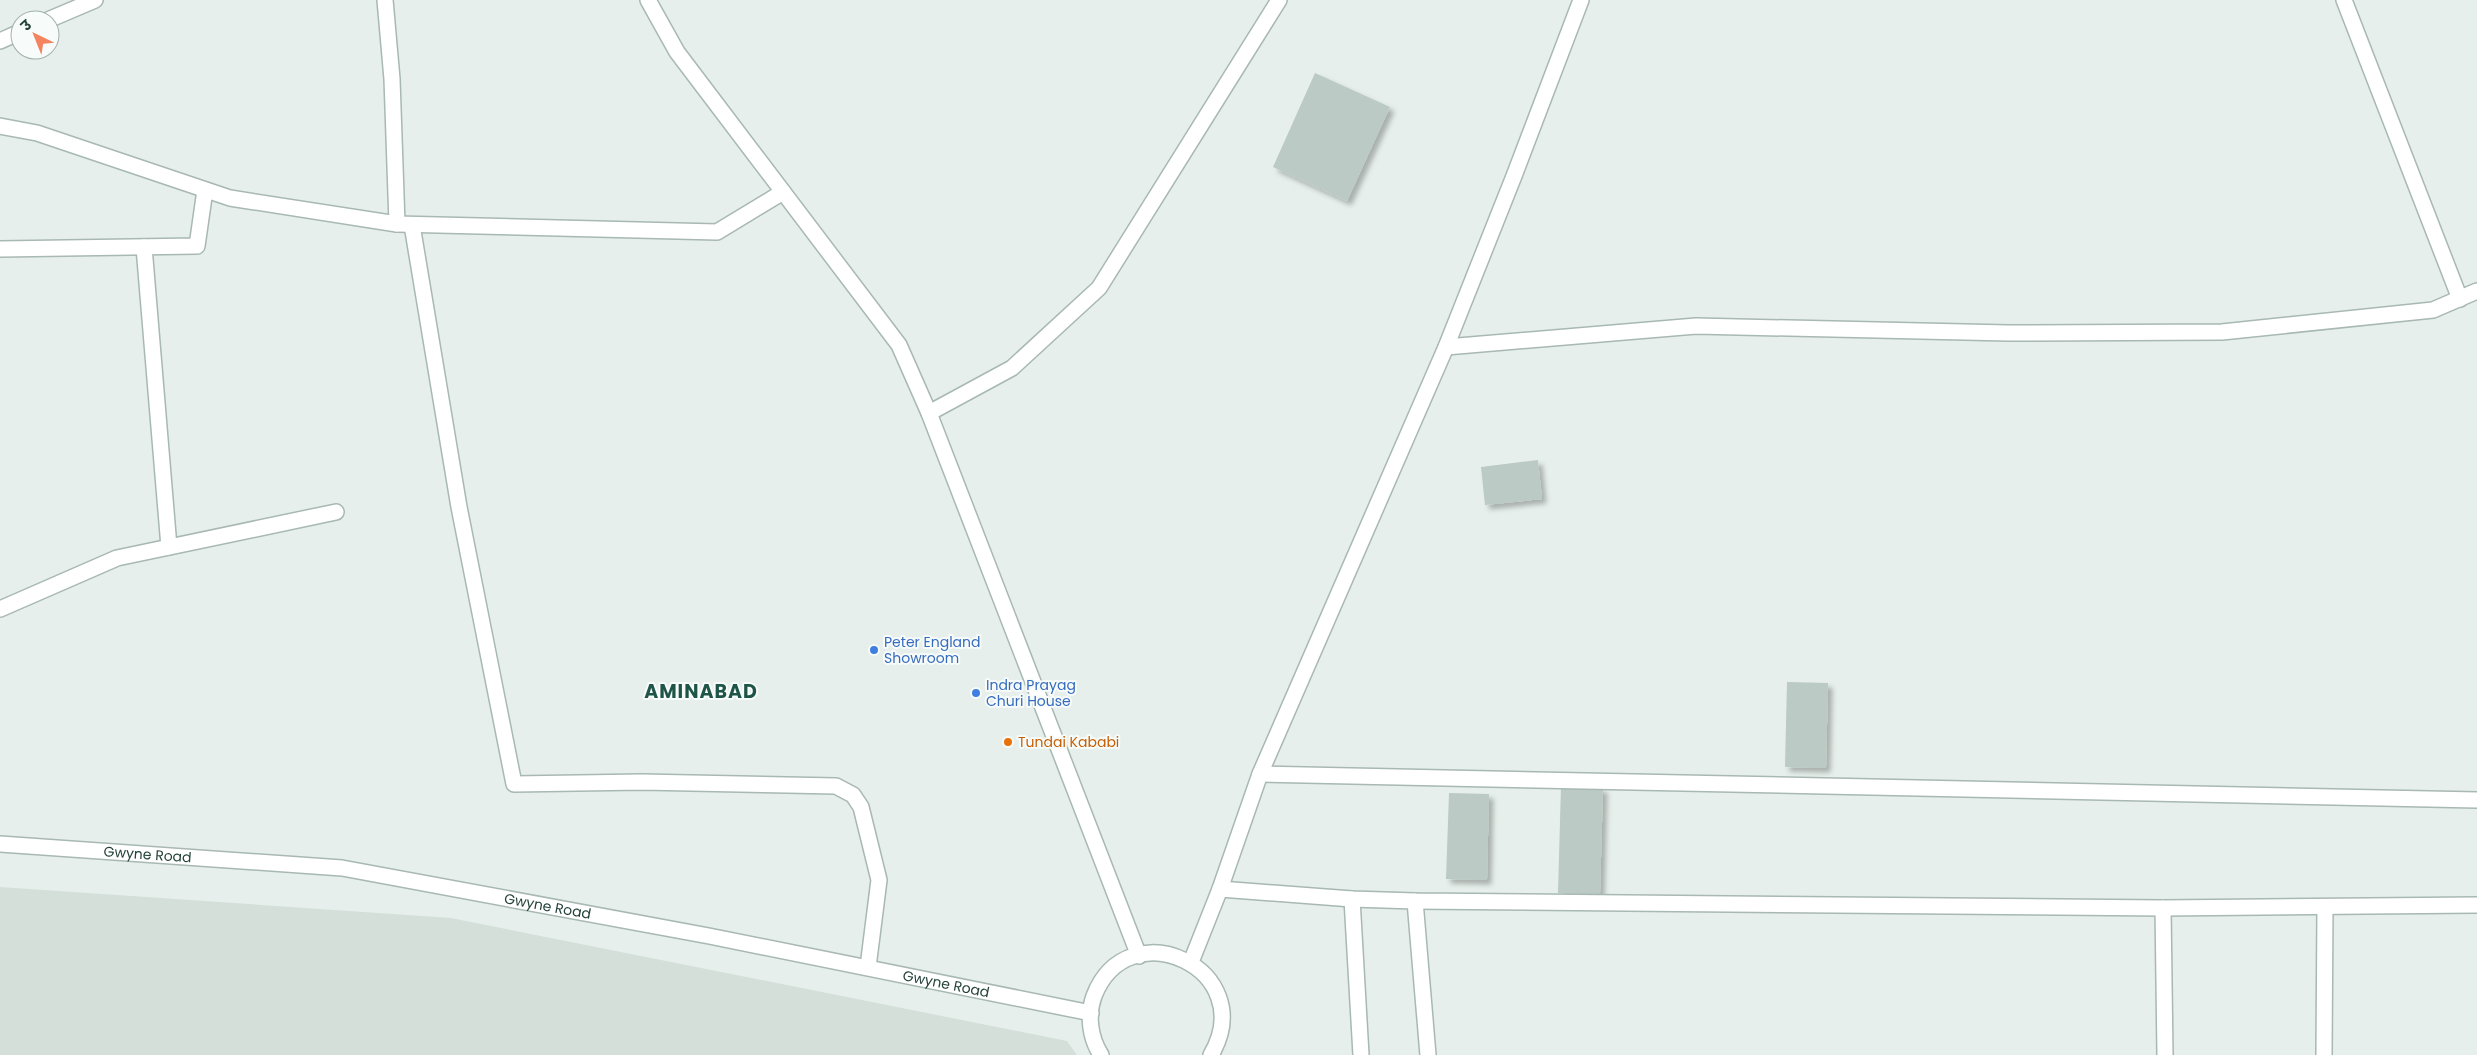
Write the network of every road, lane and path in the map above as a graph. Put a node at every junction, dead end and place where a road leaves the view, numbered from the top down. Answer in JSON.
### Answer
{"nodes":[{"id":1,"x":95,"y":0,"type":"edge"},
{"id":2,"x":385,"y":0,"type":"edge"},
{"id":3,"x":648,"y":0,"type":"edge"},
{"id":4,"x":1279,"y":0,"type":"edge"},
{"id":5,"x":1581,"y":0,"type":"edge"},
{"id":6,"x":2344,"y":0,"type":"edge"},
{"id":7,"x":60,"y":15,"type":"edge"},
{"id":8,"x":0,"y":126,"type":"edge"},
{"id":9,"x":205,"y":190,"type":"junction"},
{"id":10,"x":783,"y":192,"type":"junction"},
{"id":11,"x":404,"y":225,"type":"junction"},
{"id":12,"x":144,"y":247,"type":"junction"},
{"id":13,"x":0,"y":249,"type":"edge"},
{"id":14,"x":2477,"y":291,"type":"edge"},
{"id":15,"x":2460,"y":299,"type":"junction"},
{"id":16,"x":1446,"y":347,"type":"junction"},
{"id":17,"x":928,"y":413,"type":"junction"},
{"id":18,"x":336,"y":512,"type":"dead end"},
{"id":19,"x":169,"y":548,"type":"junction"},
{"id":20,"x":0,"y":609,"type":"edge"},
{"id":21,"x":1260,"y":774,"type":"junction"},
{"id":22,"x":2477,"y":800,"type":"edge"},
{"id":23,"x":0,"y":844,"type":"edge"},
{"id":24,"x":1220,"y":889,"type":"junction"},
{"id":25,"x":1352,"y":899,"type":"junction"},
{"id":26,"x":1415,"y":901,"type":"junction"},
{"id":27,"x":2477,"y":905,"type":"edge"},
{"id":28,"x":2325,"y":907,"type":"junction"},
{"id":29,"x":2163,"y":908,"type":"junction"},
{"id":30,"x":1138,"y":956,"type":"junction"},
{"id":31,"x":1191,"y":962,"type":"junction"},
{"id":32,"x":868,"y":967,"type":"junction"},
{"id":33,"x":1091,"y":1013,"type":"junction"},
{"id":34,"x":1101,"y":1055,"type":"edge"},
{"id":35,"x":1211,"y":1055,"type":"edge"},
{"id":36,"x":1360,"y":1055,"type":"edge"},
{"id":37,"x":1428,"y":1055,"type":"edge"},
{"id":38,"x":2165,"y":1055,"type":"edge"},
{"id":39,"x":2324,"y":1055,"type":"edge"}],
"edges":[{"from":1,"to":7,"type":"street"},
{"from":2,"to":11,"type":"street"},
{"from":3,"to":10,"type":"street"},
{"from":4,"to":17,"type":"street"},
{"from":5,"to":16,"type":"street"},
{"from":6,"to":15,"type":"street"},
{"from":8,"to":9,"type":"street"},
{"from":9,"to":11,"type":"street"},
{"from":9,"to":12,"type":"street"},
{"from":10,"to":11,"type":"street"},
{"from":10,"to":17,"type":"street"},
{"from":11,"to":32,"type":"street"},
{"from":12,"to":13,"type":"street"},
{"from":12,"to":19,"type":"street"},
{"from":14,"to":15,"type":"street"},
{"from":15,"to":16,"type":"street"},
{"from":16,"to":21,"type":"street"},
{"from":17,"to":30,"type":"street"},
{"from":18,"to":19,"type":"street"},
{"from":19,"to":20,"type":"street"},
{"from":21,"to":22,"type":"street"},
{"from":21,"to":24,"type":"street"},
{"from":23,"to":32,"type":"street","name":"Gwyne Road"},
{"from":24,"to":25,"type":"street"},
{"from":24,"to":31,"type":"street"},
{"from":25,"to":26,"type":"street"},
{"from":25,"to":36,"type":"street"},
{"from":26,"to":29,"type":"street"},
{"from":26,"to":37,"type":"street"},
{"from":27,"to":28,"type":"street"},
{"from":28,"to":29,"type":"street"},
{"from":28,"to":39,"type":"street"},
{"from":29,"to":38,"type":"street"},
{"from":30,"to":31,"type":"street"},
{"from":30,"to":33,"type":"street"},
{"from":31,"to":35,"type":"street"},
{"from":32,"to":33,"type":"street","name":"Gwyne Road"},
{"from":33,"to":34,"type":"street"}]}
